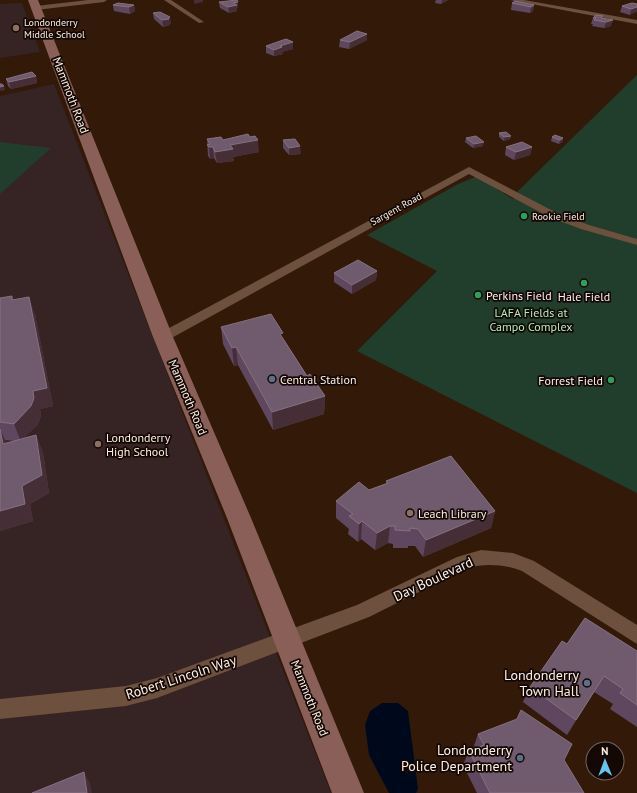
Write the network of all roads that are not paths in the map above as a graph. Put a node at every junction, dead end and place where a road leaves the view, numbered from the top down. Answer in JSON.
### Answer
{"nodes":[{"id":1,"x":104,"y":0,"type":"edge"},
{"id":2,"x":167,"y":0,"type":"edge"},
{"id":3,"x":513,"y":0,"type":"edge"},
{"id":4,"x":34,"y":4,"type":"edge"},
{"id":5,"x":201,"y":22,"type":"dead end"},
{"id":6,"x":637,"y":22,"type":"edge"},
{"id":7,"x":637,"y":242,"type":"edge"},
{"id":8,"x":163,"y":337,"type":"junction"},
{"id":9,"x":637,"y":634,"type":"edge"},
{"id":10,"x":287,"y":641,"type":"junction"},
{"id":11,"x":0,"y":709,"type":"edge"},
{"id":12,"x":348,"y":793,"type":"edge"}],
"edges":[{"from":1,"to":4,"type":"street"},
{"from":2,"to":5,"type":"street"},
{"from":3,"to":6,"type":"street"},
{"from":4,"to":8,"type":"main road","name":"Mammoth Road"},
{"from":7,"to":8,"type":"street","name":"Sargent Road"},
{"from":8,"to":10,"type":"main road","name":"Mammoth Road"},
{"from":9,"to":10,"type":"street","name":"Day Boulevard"},
{"from":10,"to":11,"type":"street","name":"Robert Lincoln Way"},
{"from":10,"to":12,"type":"main road","name":"Mammoth Road"}]}
